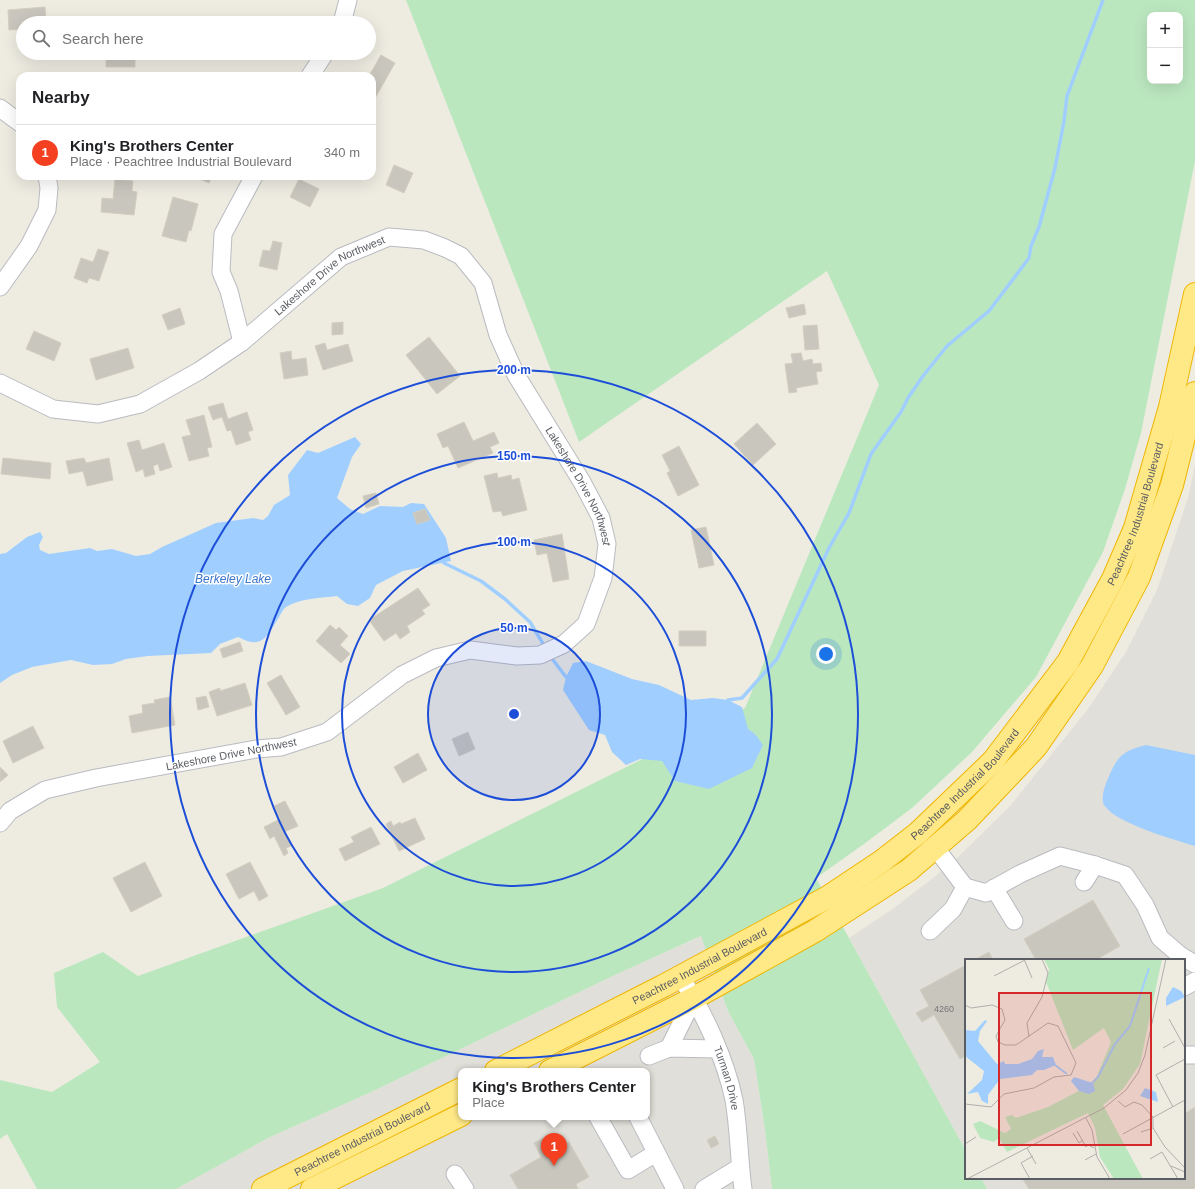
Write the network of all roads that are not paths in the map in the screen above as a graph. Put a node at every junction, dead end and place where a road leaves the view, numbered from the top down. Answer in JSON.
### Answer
{"nodes":[{"id":1,"x":348,"y":0,"type":"edge"},
{"id":2,"x":344,"y":16,"type":"edge"},
{"id":3,"x":320,"y":60,"type":"edge"},
{"id":4,"x":313,"y":72,"type":"edge"},
{"id":5,"x":0,"y":108,"type":"edge"},
{"id":6,"x":16,"y":120,"type":"edge"},
{"id":7,"x":48,"y":180,"type":"edge"},
{"id":8,"x":252,"y":180,"type":"edge"},
{"id":9,"x":0,"y":288,"type":"edge"},
{"id":10,"x":1195,"y":294,"type":"edge"},
{"id":11,"x":242,"y":342,"type":"junction"},
{"id":12,"x":0,"y":383,"type":"edge"},
{"id":13,"x":1195,"y":393,"type":"edge"},
{"id":14,"x":0,"y":823,"type":"edge"},
{"id":15,"x":935,"y":847,"type":"junction"},
{"id":16,"x":1096,"y":864,"type":"junction"},
{"id":17,"x":1084,"y":882,"type":"dead end"},
{"id":18,"x":965,"y":887,"type":"junction"},
{"id":19,"x":994,"y":888,"type":"junction"},
{"id":20,"x":1014,"y":921,"type":"dead end"},
{"id":21,"x":930,"y":931,"type":"dead end"},
{"id":22,"x":1195,"y":964,"type":"edge"},
{"id":23,"x":680,"y":977,"type":"junction"},
{"id":24,"x":1195,"y":981,"type":"edge"},
{"id":25,"x":1185,"y":986,"type":"edge"},
{"id":26,"x":694,"y":998,"type":"junction"},
{"id":27,"x":670,"y":1048,"type":"junction"},
{"id":28,"x":716,"y":1049,"type":"junction"},
{"id":29,"x":649,"y":1056,"type":"dead end"},
{"id":30,"x":502,"y":1068,"type":"edge"},
{"id":31,"x":556,"y":1068,"type":"edge"},
{"id":32,"x":458,"y":1091,"type":"edge"},
{"id":33,"x":458,"y":1116,"type":"edge"},
{"id":34,"x":600,"y":1120,"type":"edge"},
{"id":35,"x":640,"y":1120,"type":"edge"},
{"id":36,"x":656,"y":1153,"type":"junction"},
{"id":37,"x":740,"y":1167,"type":"junction"},
{"id":38,"x":455,"y":1174,"type":"dead end"},
{"id":39,"x":263,"y":1189,"type":"edge"},
{"id":40,"x":312,"y":1189,"type":"edge"},
{"id":41,"x":465,"y":1189,"type":"edge"},
{"id":42,"x":675,"y":1189,"type":"edge"},
{"id":43,"x":704,"y":1189,"type":"edge"},
{"id":44,"x":743,"y":1189,"type":"edge"}],
"edges":[{"from":1,"to":2,"type":"street"},
{"from":3,"to":4,"type":"street"},
{"from":5,"to":6,"type":"street"},
{"from":7,"to":9,"type":"street"},
{"from":8,"to":11,"type":"street"},
{"from":10,"to":23,"type":"highway","name":"Peachtree Industrial Boulevard"},
{"from":11,"to":12,"type":"street","name":"Lakeshore Drive Northwest"},
{"from":11,"to":14,"type":"street","name":"Lakeshore Drive Northwest"},
{"from":13,"to":15,"type":"highway","name":"Peachtree Industrial Boulevard"},
{"from":15,"to":18,"type":"street"},
{"from":15,"to":26,"type":"highway","name":"Peachtree Industrial Boulevard"},
{"from":16,"to":17,"type":"street"},
{"from":16,"to":19,"type":"street"},
{"from":16,"to":22,"type":"street"},
{"from":18,"to":19,"type":"street"},
{"from":18,"to":21,"type":"street"},
{"from":19,"to":20,"type":"street"},
{"from":23,"to":26,"type":"street","name":"Turman Drive"},
{"from":23,"to":30,"type":"highway","name":"Peachtree Industrial Boulevard"},
{"from":24,"to":25,"type":"street"},
{"from":26,"to":27,"type":"street"},
{"from":26,"to":28,"type":"street","name":"Turman Drive"},
{"from":26,"to":31,"type":"highway","name":"Peachtree Industrial Boulevard"},
{"from":27,"to":28,"type":"street"},
{"from":27,"to":29,"type":"street"},
{"from":28,"to":37,"type":"street","name":"Turman Drive"},
{"from":32,"to":39,"type":"highway","name":"Peachtree Industrial Boulevard"},
{"from":33,"to":40,"type":"highway","name":"Peachtree Industrial Boulevard"},
{"from":34,"to":36,"type":"street"},
{"from":35,"to":36,"type":"street"},
{"from":36,"to":42,"type":"street"},
{"from":37,"to":43,"type":"street"},
{"from":37,"to":44,"type":"street","name":"Turman Drive"},
{"from":38,"to":41,"type":"street"}]}
